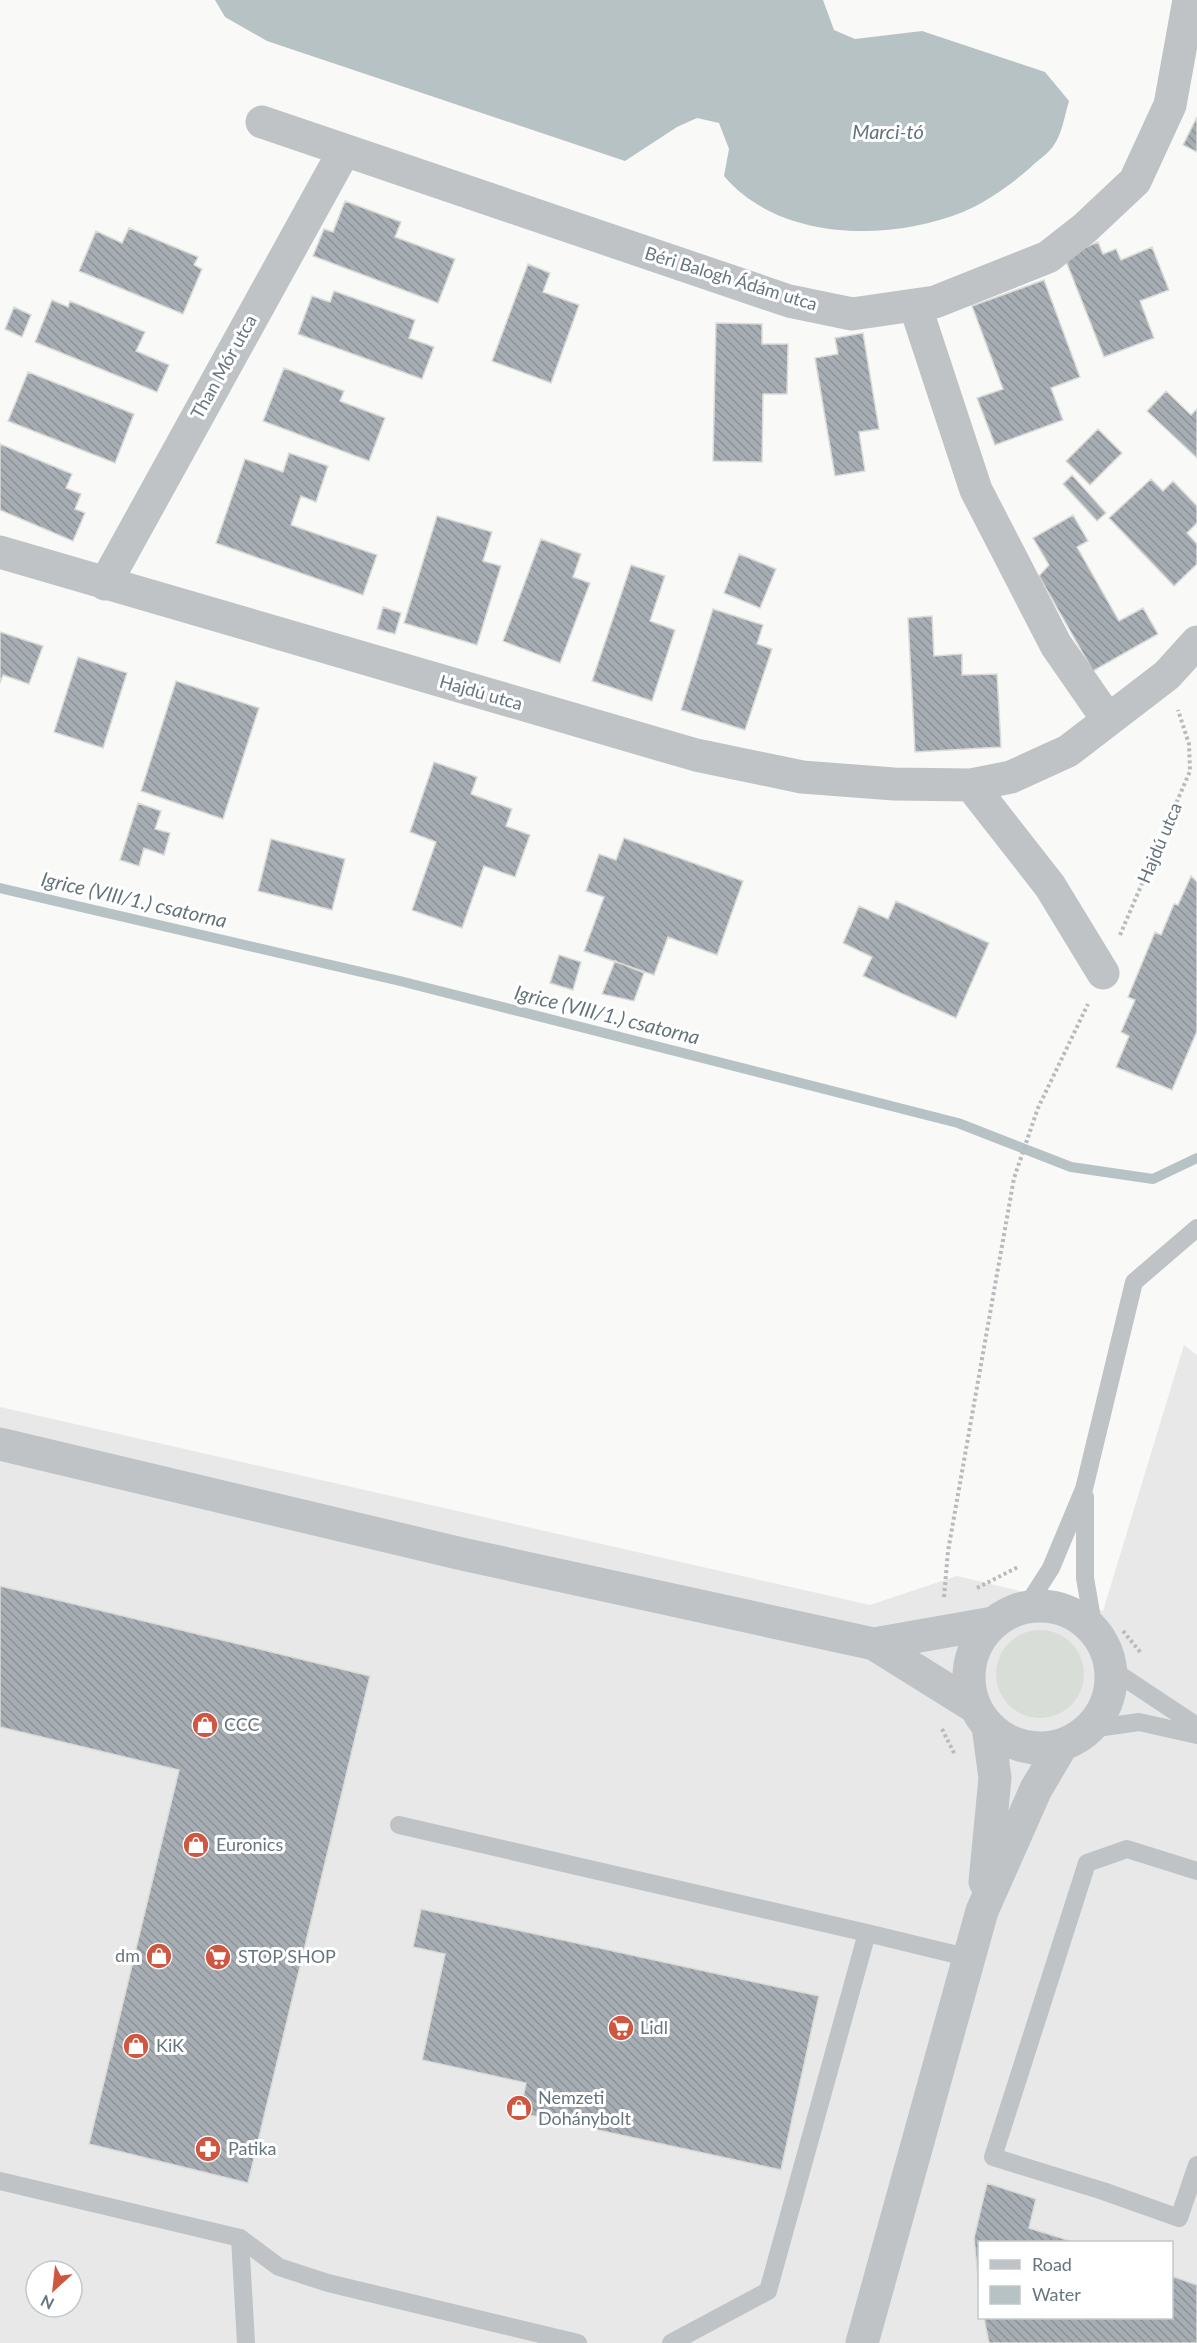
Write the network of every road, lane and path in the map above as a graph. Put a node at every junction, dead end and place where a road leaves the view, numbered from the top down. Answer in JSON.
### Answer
{"nodes":[{"id":1,"x":1189,"y":0,"type":"edge"},
{"id":2,"x":262,"y":122,"type":"dead end"},
{"id":3,"x":344,"y":151,"type":"junction"},
{"id":4,"x":915,"y":305,"type":"junction"},
{"id":5,"x":0,"y":552,"type":"edge"},
{"id":6,"x":105,"y":584,"type":"junction"},
{"id":7,"x":1197,"y":642,"type":"edge"},
{"id":8,"x":1167,"y":675,"type":"junction"},
{"id":9,"x":1108,"y":720,"type":"junction"},
{"id":10,"x":971,"y":785,"type":"junction"},
{"id":11,"x":1103,"y":974,"type":"junction"},
{"id":12,"x":1014,"y":1178,"type":"dead end"},
{"id":13,"x":1197,"y":1228,"type":"edge"},
{"id":14,"x":0,"y":1444,"type":"edge"},
{"id":15,"x":1084,"y":1489,"type":"junction"},
{"id":16,"x":1026,"y":1606,"type":"junction"},
{"id":17,"x":993,"y":1623,"type":"junction"},
{"id":18,"x":1094,"y":1630,"type":"junction"},
{"id":19,"x":873,"y":1644,"type":"junction"},
{"id":20,"x":1111,"y":1669,"type":"junction"},
{"id":21,"x":982,"y":1717,"type":"junction"},
{"id":22,"x":1197,"y":1726,"type":"edge"},
{"id":23,"x":1090,"y":1729,"type":"junction"},
{"id":24,"x":1197,"y":1735,"type":"edge"},
{"id":25,"x":1062,"y":1745,"type":"junction"},
{"id":26,"x":399,"y":1825,"type":"dead end"},
{"id":27,"x":1197,"y":1871,"type":"edge"},
{"id":28,"x":982,"y":1911,"type":"junction"},
{"id":29,"x":867,"y":1934,"type":"junction"},
{"id":30,"x":970,"y":1958,"type":"junction"},
{"id":31,"x":1197,"y":2165,"type":"edge"},
{"id":32,"x":0,"y":2181,"type":"edge"},
{"id":33,"x":240,"y":2238,"type":"junction"},
{"id":34,"x":246,"y":2343,"type":"edge"},
{"id":35,"x":578,"y":2343,"type":"edge"},
{"id":36,"x":671,"y":2343,"type":"edge"},
{"id":37,"x":862,"y":2343,"type":"edge"}],
"edges":[{"from":1,"to":4,"type":"street","name":"Béri Balogh Ádám utca"},
{"from":2,"to":3,"type":"street","name":"Béri Balogh Ádám utca"},
{"from":3,"to":4,"type":"street","name":"Béri Balogh Ádám utca"},
{"from":3,"to":6,"type":"street","name":"Than Mór utca"},
{"from":4,"to":9,"type":"street"},
{"from":5,"to":6,"type":"street","name":"Hajdú utca"},
{"from":6,"to":10,"type":"street","name":"Hajdú utca"},
{"from":7,"to":8,"type":"street","name":"Hajdú utca"},
{"from":8,"to":9,"type":"street","name":"Hajdú utca"},
{"from":8,"to":11,"type":"path","name":"Hajdú utca"},
{"from":9,"to":10,"type":"street","name":"Hajdú utca"},
{"from":10,"to":11,"type":"street"},
{"from":11,"to":12,"type":"path","name":"Hajdú utca"},
{"from":13,"to":15,"type":"lane"},
{"from":14,"to":19,"type":"street"},
{"from":15,"to":16,"type":"lane"},
{"from":15,"to":18,"type":"lane"},
{"from":16,"to":17,"type":"street"},
{"from":16,"to":18,"type":"street"},
{"from":17,"to":19,"type":"street"},
{"from":17,"to":21,"type":"street"},
{"from":18,"to":20,"type":"street"},
{"from":19,"to":21,"type":"street"},
{"from":20,"to":22,"type":"lane"},
{"from":20,"to":23,"type":"street"},
{"from":21,"to":25,"type":"street"},
{"from":21,"to":28,"type":"street"},
{"from":23,"to":24,"type":"lane"},
{"from":23,"to":25,"type":"street"},
{"from":25,"to":28,"type":"street"},
{"from":26,"to":29,"type":"lane"},
{"from":27,"to":31,"type":"lane"},
{"from":28,"to":30,"type":"street"},
{"from":29,"to":30,"type":"lane"},
{"from":29,"to":36,"type":"lane"},
{"from":30,"to":37,"type":"street"},
{"from":32,"to":33,"type":"lane"},
{"from":33,"to":34,"type":"lane"},
{"from":33,"to":35,"type":"lane"}]}
